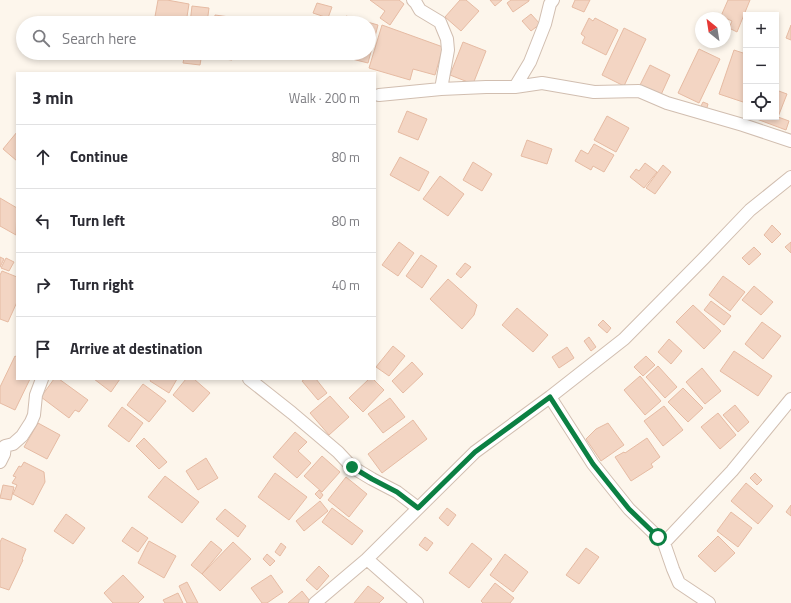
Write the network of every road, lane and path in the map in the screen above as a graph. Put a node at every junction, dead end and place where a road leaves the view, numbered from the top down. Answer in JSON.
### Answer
{"nodes":[{"id":1,"x":412,"y":0,"type":"edge"},
{"id":2,"x":550,"y":2,"type":"edge"},
{"id":3,"x":515,"y":87,"type":"junction"},
{"id":4,"x":441,"y":90,"type":"junction"},
{"id":5,"x":379,"y":94,"type":"dead end"},
{"id":6,"x":791,"y":141,"type":"edge"},
{"id":7,"x":791,"y":178,"type":"edge"},
{"id":8,"x":42,"y":380,"type":"edge"},
{"id":9,"x":250,"y":380,"type":"edge"},
{"id":10,"x":550,"y":397,"type":"junction"},
{"id":11,"x":791,"y":399,"type":"edge"},
{"id":12,"x":0,"y":462,"type":"edge"},
{"id":13,"x":418,"y":508,"type":"junction"},
{"id":14,"x":664,"y":543,"type":"junction"},
{"id":15,"x":367,"y":559,"type":"junction"},
{"id":16,"x":315,"y":603,"type":"edge"},
{"id":17,"x":418,"y":603,"type":"edge"},
{"id":18,"x":709,"y":603,"type":"edge"}],
"edges":[{"from":1,"to":4,"type":"street"},
{"from":2,"to":3,"type":"street"},
{"from":3,"to":4,"type":"street"},
{"from":3,"to":6,"type":"street"},
{"from":4,"to":5,"type":"street"},
{"from":7,"to":10,"type":"street"},
{"from":8,"to":12,"type":"street"},
{"from":9,"to":13,"type":"street"},
{"from":10,"to":13,"type":"street"},
{"from":10,"to":14,"type":"street"},
{"from":11,"to":14,"type":"street"},
{"from":13,"to":15,"type":"street"},
{"from":14,"to":18,"type":"street"},
{"from":15,"to":16,"type":"street"},
{"from":15,"to":17,"type":"street"}]}
